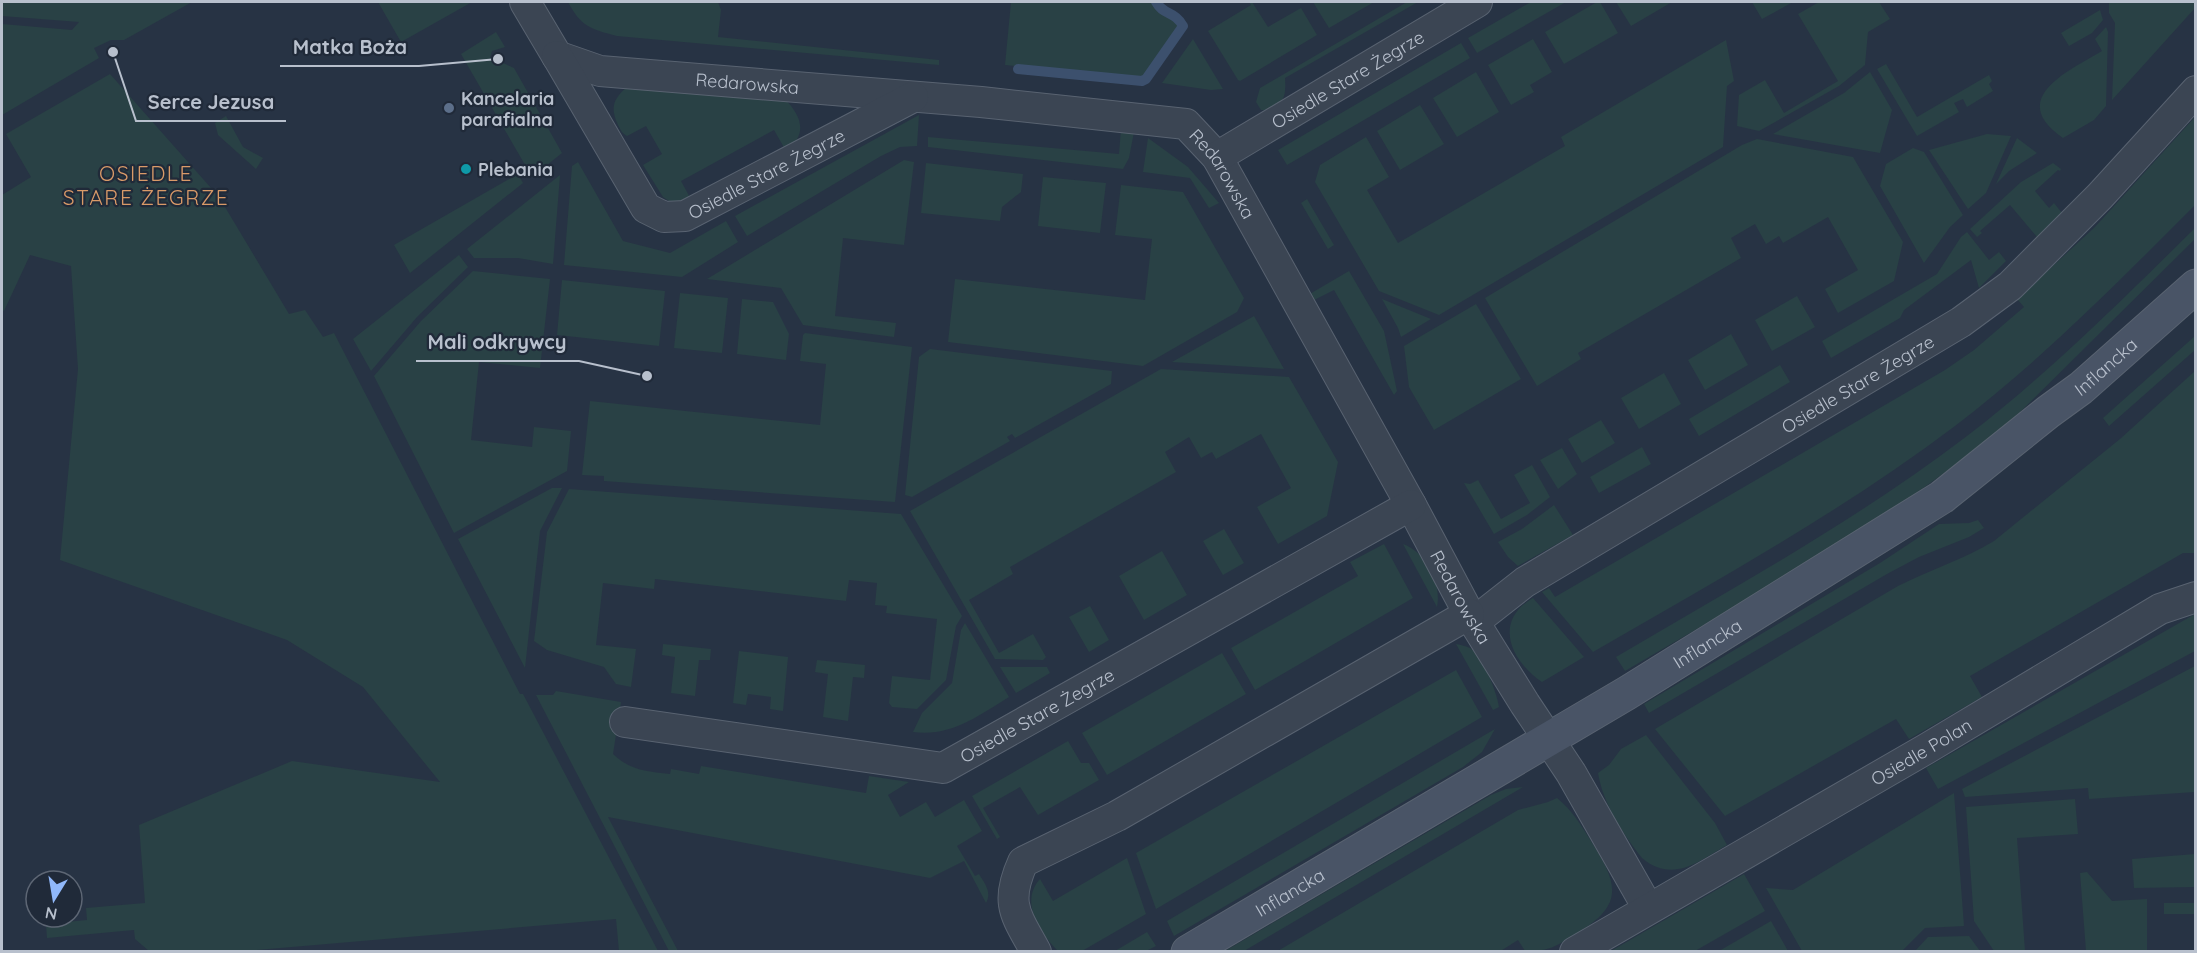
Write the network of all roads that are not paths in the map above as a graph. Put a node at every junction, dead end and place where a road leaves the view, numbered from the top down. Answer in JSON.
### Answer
{"nodes":[{"id":1,"x":525,"y":2,"type":"edge"},
{"id":2,"x":1477,"y":2,"type":"edge"},
{"id":3,"x":557,"y":56,"type":"junction"},
{"id":4,"x":2196,"y":91,"type":"edge"},
{"id":5,"x":913,"y":97,"type":"junction"},
{"id":6,"x":1217,"y":157,"type":"junction"},
{"id":7,"x":2196,"y":286,"type":"edge"},
{"id":8,"x":1411,"y":506,"type":"junction"},
{"id":9,"x":2196,"y":597,"type":"edge"},
{"id":10,"x":1471,"y":618,"type":"junction"},
{"id":11,"x":625,"y":722,"type":"dead end"},
{"id":12,"x":1549,"y":738,"type":"junction"},
{"id":13,"x":1648,"y":908,"type":"junction"},
{"id":14,"x":1036,"y":951,"type":"edge"},
{"id":15,"x":1188,"y":951,"type":"edge"},
{"id":16,"x":1575,"y":951,"type":"edge"}],
"edges":[{"from":1,"to":3,"type":"street"},
{"from":2,"to":6,"type":"street","name":"Osiedle Stare Żegrze"},
{"from":3,"to":5,"type":"street","name":"Redarowska"},
{"from":3,"to":5,"type":"street","name":"Osiedle Stare Żegrze"},
{"from":4,"to":10,"type":"street","name":"Osiedle Stare Żegrze"},
{"from":5,"to":6,"type":"street","name":"Redarowska"},
{"from":6,"to":8,"type":"street","name":"Redarowska"},
{"from":7,"to":12,"type":"street","name":"Inflancka"},
{"from":8,"to":10,"type":"street","name":"Redarowska"},
{"from":8,"to":11,"type":"street","name":"Osiedle Stare Żegrze"},
{"from":9,"to":13,"type":"street","name":"Osiedle Polan"},
{"from":10,"to":12,"type":"street","name":"Redarowska"},
{"from":10,"to":14,"type":"street","name":"Osiedle Stare Żegrze"},
{"from":12,"to":13,"type":"street"},
{"from":12,"to":15,"type":"street","name":"Inflancka"},
{"from":13,"to":16,"type":"street","name":"Osiedle Polan"}]}
